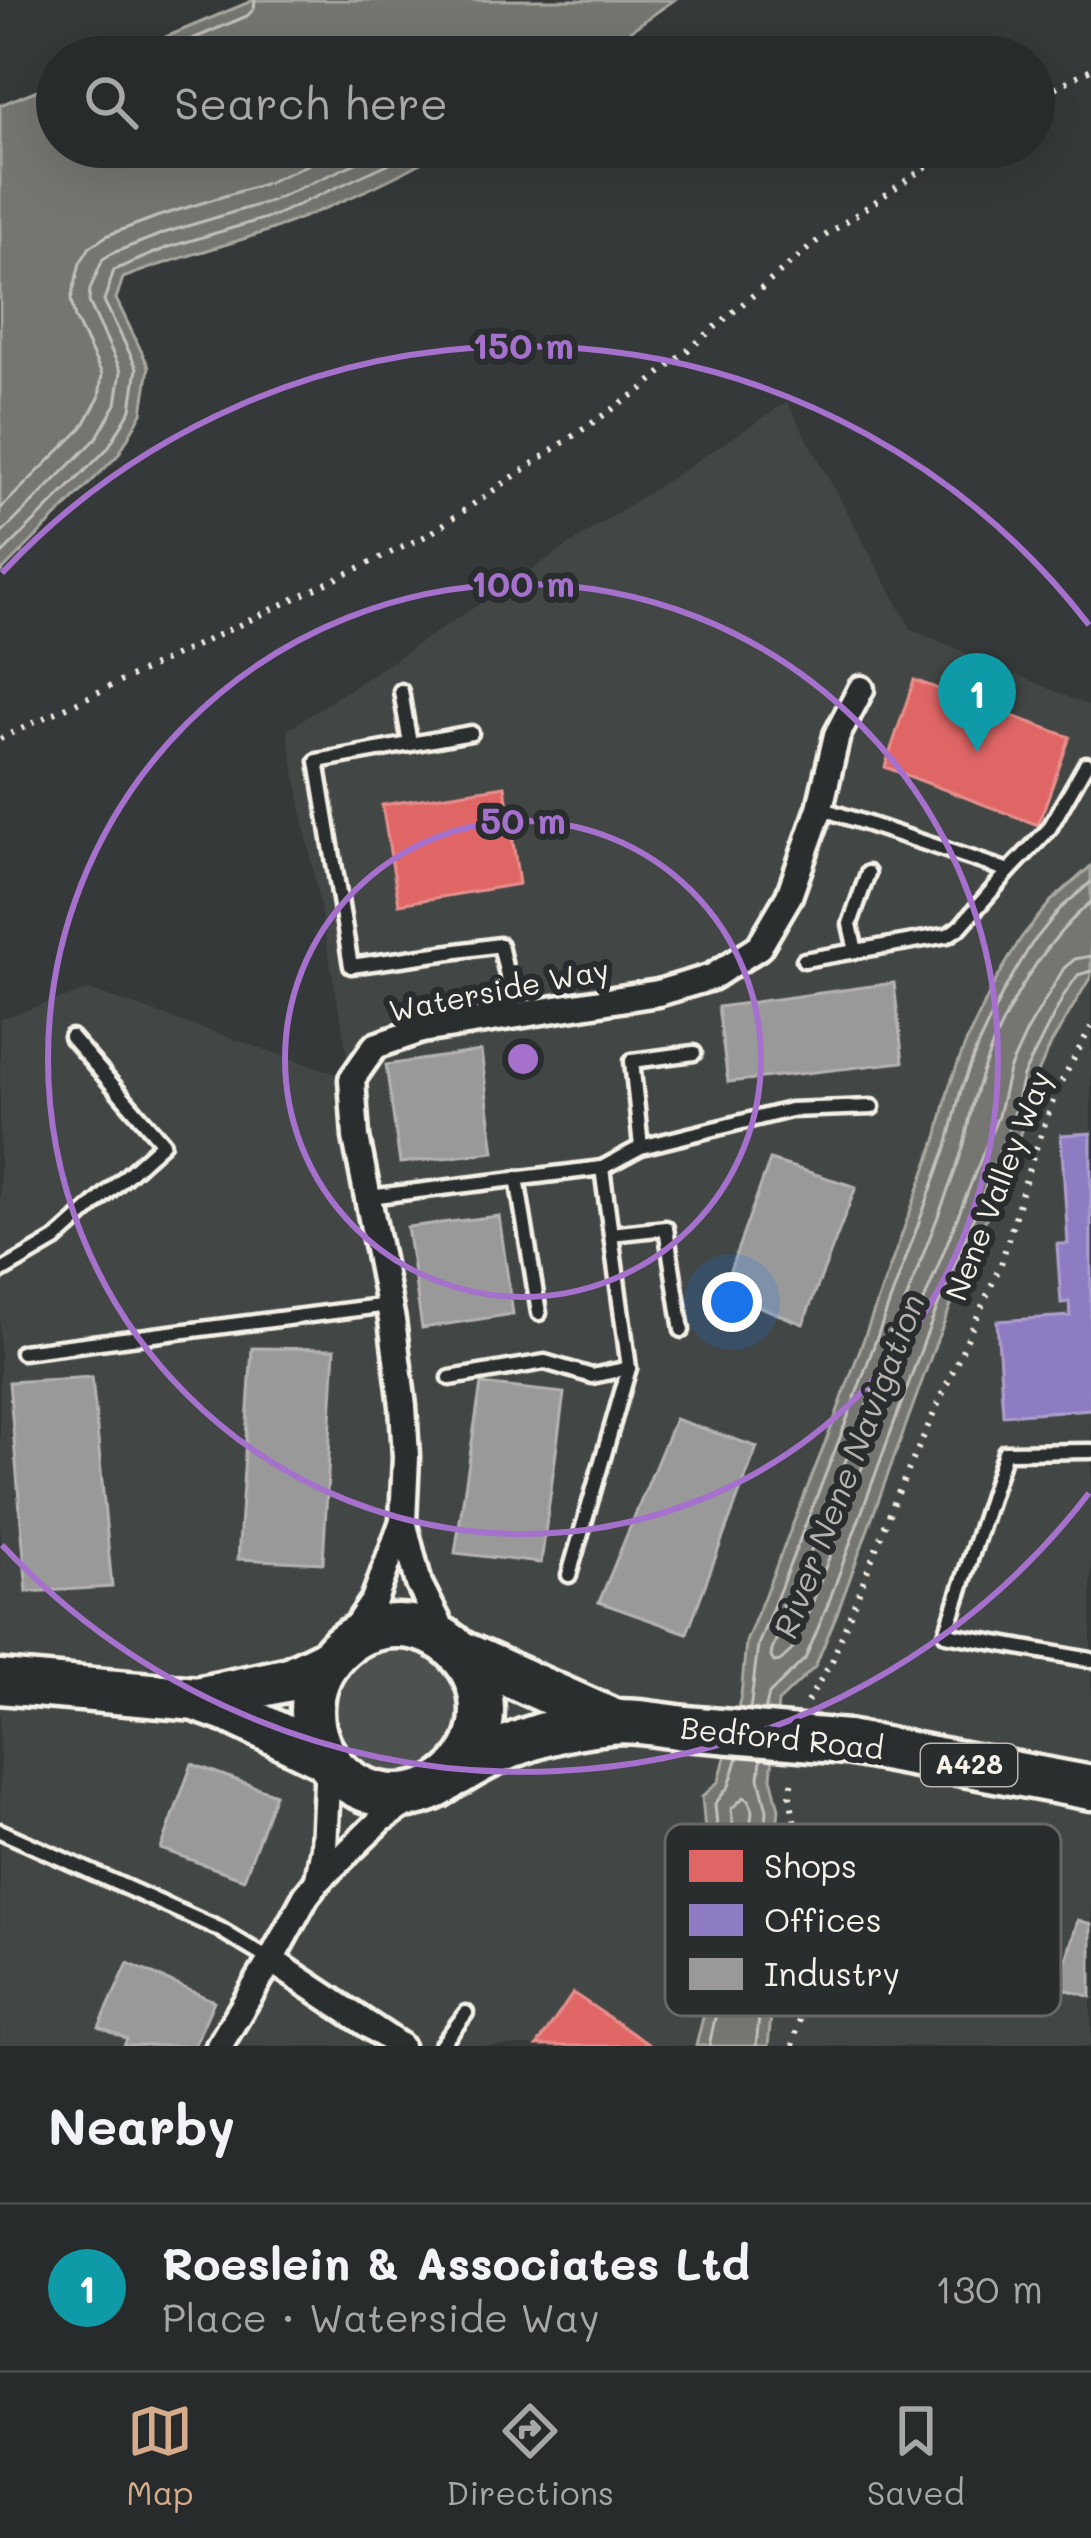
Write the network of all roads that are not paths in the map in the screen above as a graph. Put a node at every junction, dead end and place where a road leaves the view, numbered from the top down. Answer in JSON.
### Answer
{"nodes":[{"id":1,"x":861,"y":689,"type":"dead end"},
{"id":2,"x":401,"y":691,"type":"dead end"},
{"id":3,"x":471,"y":733,"type":"dead end"},
{"id":4,"x":410,"y":744,"type":"junction"},
{"id":5,"x":1086,"y":764,"type":"dead end"},
{"id":6,"x":820,"y":808,"type":"junction"},
{"id":7,"x":1010,"y":871,"type":"junction"},
{"id":8,"x":868,"y":873,"type":"dead end"},
{"id":9,"x":856,"y":951,"type":"junction"},
{"id":10,"x":804,"y":960,"type":"dead end"},
{"id":11,"x":516,"y":1015,"type":"junction"},
{"id":12,"x":71,"y":1036,"type":"dead end"},
{"id":13,"x":694,"y":1053,"type":"dead end"},
{"id":14,"x":872,"y":1107,"type":"dead end"},
{"id":15,"x":640,"y":1148,"type":"junction"},
{"id":16,"x":602,"y":1168,"type":"junction"},
{"id":17,"x":517,"y":1178,"type":"junction"},
{"id":18,"x":368,"y":1197,"type":"junction"},
{"id":19,"x":611,"y":1234,"type":"junction"},
{"id":20,"x":0,"y":1272,"type":"edge"},
{"id":21,"x":388,"y":1305,"type":"junction"},
{"id":22,"x":539,"y":1312,"type":"dead end"},
{"id":23,"x":682,"y":1330,"type":"dead end"},
{"id":24,"x":22,"y":1352,"type":"dead end"},
{"id":25,"x":629,"y":1368,"type":"junction"},
{"id":26,"x":450,"y":1378,"type":"dead end"},
{"id":27,"x":1091,"y":1451,"type":"edge"},
{"id":28,"x":403,"y":1521,"type":"junction"},
{"id":29,"x":569,"y":1575,"type":"dead end"},
{"id":30,"x":454,"y":1648,"type":"junction"},
{"id":31,"x":336,"y":1653,"type":"junction"},
{"id":32,"x":1091,"y":1660,"type":"edge"},
{"id":33,"x":0,"y":1682,"type":"edge"},
{"id":34,"x":197,"y":1699,"type":"junction"},
{"id":35,"x":613,"y":1721,"type":"junction"},
{"id":36,"x":326,"y":1759,"type":"junction"},
{"id":37,"x":438,"y":1784,"type":"junction"},
{"id":38,"x":1091,"y":1788,"type":"edge"},
{"id":39,"x":0,"y":1831,"type":"edge"},
{"id":40,"x":318,"y":1881,"type":"junction"},
{"id":41,"x":271,"y":1960,"type":"junction"},
{"id":42,"x":466,"y":2013,"type":"dead end"},
{"id":43,"x":219,"y":2046,"type":"edge"},
{"id":44,"x":400,"y":2046,"type":"edge"},
{"id":45,"x":441,"y":2046,"type":"edge"}],
"edges":[{"from":1,"to":6,"type":"street","name":"Waterside Way"},
{"from":2,"to":4,"type":"lane"},
{"from":3,"to":4,"type":"lane"},
{"from":4,"to":11,"type":"lane"},
{"from":5,"to":7,"type":"lane"},
{"from":6,"to":7,"type":"lane"},
{"from":6,"to":11,"type":"street","name":"Waterside Way"},
{"from":7,"to":9,"type":"lane"},
{"from":8,"to":9,"type":"lane"},
{"from":9,"to":10,"type":"lane"},
{"from":11,"to":18,"type":"street","name":"Waterside Way"},
{"from":12,"to":20,"type":"lane"},
{"from":13,"to":15,"type":"lane"},
{"from":14,"to":15,"type":"lane"},
{"from":15,"to":16,"type":"lane"},
{"from":16,"to":17,"type":"lane"},
{"from":16,"to":19,"type":"lane"},
{"from":17,"to":18,"type":"lane"},
{"from":17,"to":22,"type":"lane"},
{"from":18,"to":21,"type":"street","name":"Waterside Way"},
{"from":19,"to":23,"type":"lane"},
{"from":19,"to":25,"type":"lane"},
{"from":21,"to":24,"type":"lane"},
{"from":21,"to":28,"type":"street","name":"Waterside Way"},
{"from":25,"to":26,"type":"lane"},
{"from":25,"to":29,"type":"lane"},
{"from":27,"to":32,"type":"lane"},
{"from":28,"to":30,"type":"street","name":"Waterside Way"},
{"from":28,"to":31,"type":"street","name":"Waterside Way"},
{"from":30,"to":31,"type":"highway"},
{"from":30,"to":35,"type":"highway","name":"Bedford Road","number":"A428"},
{"from":30,"to":37,"type":"highway"},
{"from":31,"to":34,"type":"highway"},
{"from":31,"to":36,"type":"highway"},
{"from":33,"to":34,"type":"highway"},
{"from":34,"to":36,"type":"highway"},
{"from":35,"to":37,"type":"highway","name":"Bedford Road","number":"A428"},
{"from":35,"to":38,"type":"highway","name":"Bedford Road","number":"A428","bridge":true},
{"from":36,"to":37,"type":"highway"},
{"from":36,"to":40,"type":"street"},
{"from":37,"to":40,"type":"street"},
{"from":39,"to":41,"type":"lane"},
{"from":40,"to":41,"type":"street"},
{"from":41,"to":43,"type":"street"},
{"from":41,"to":44,"type":"street"},
{"from":42,"to":45,"type":"lane"}]}
